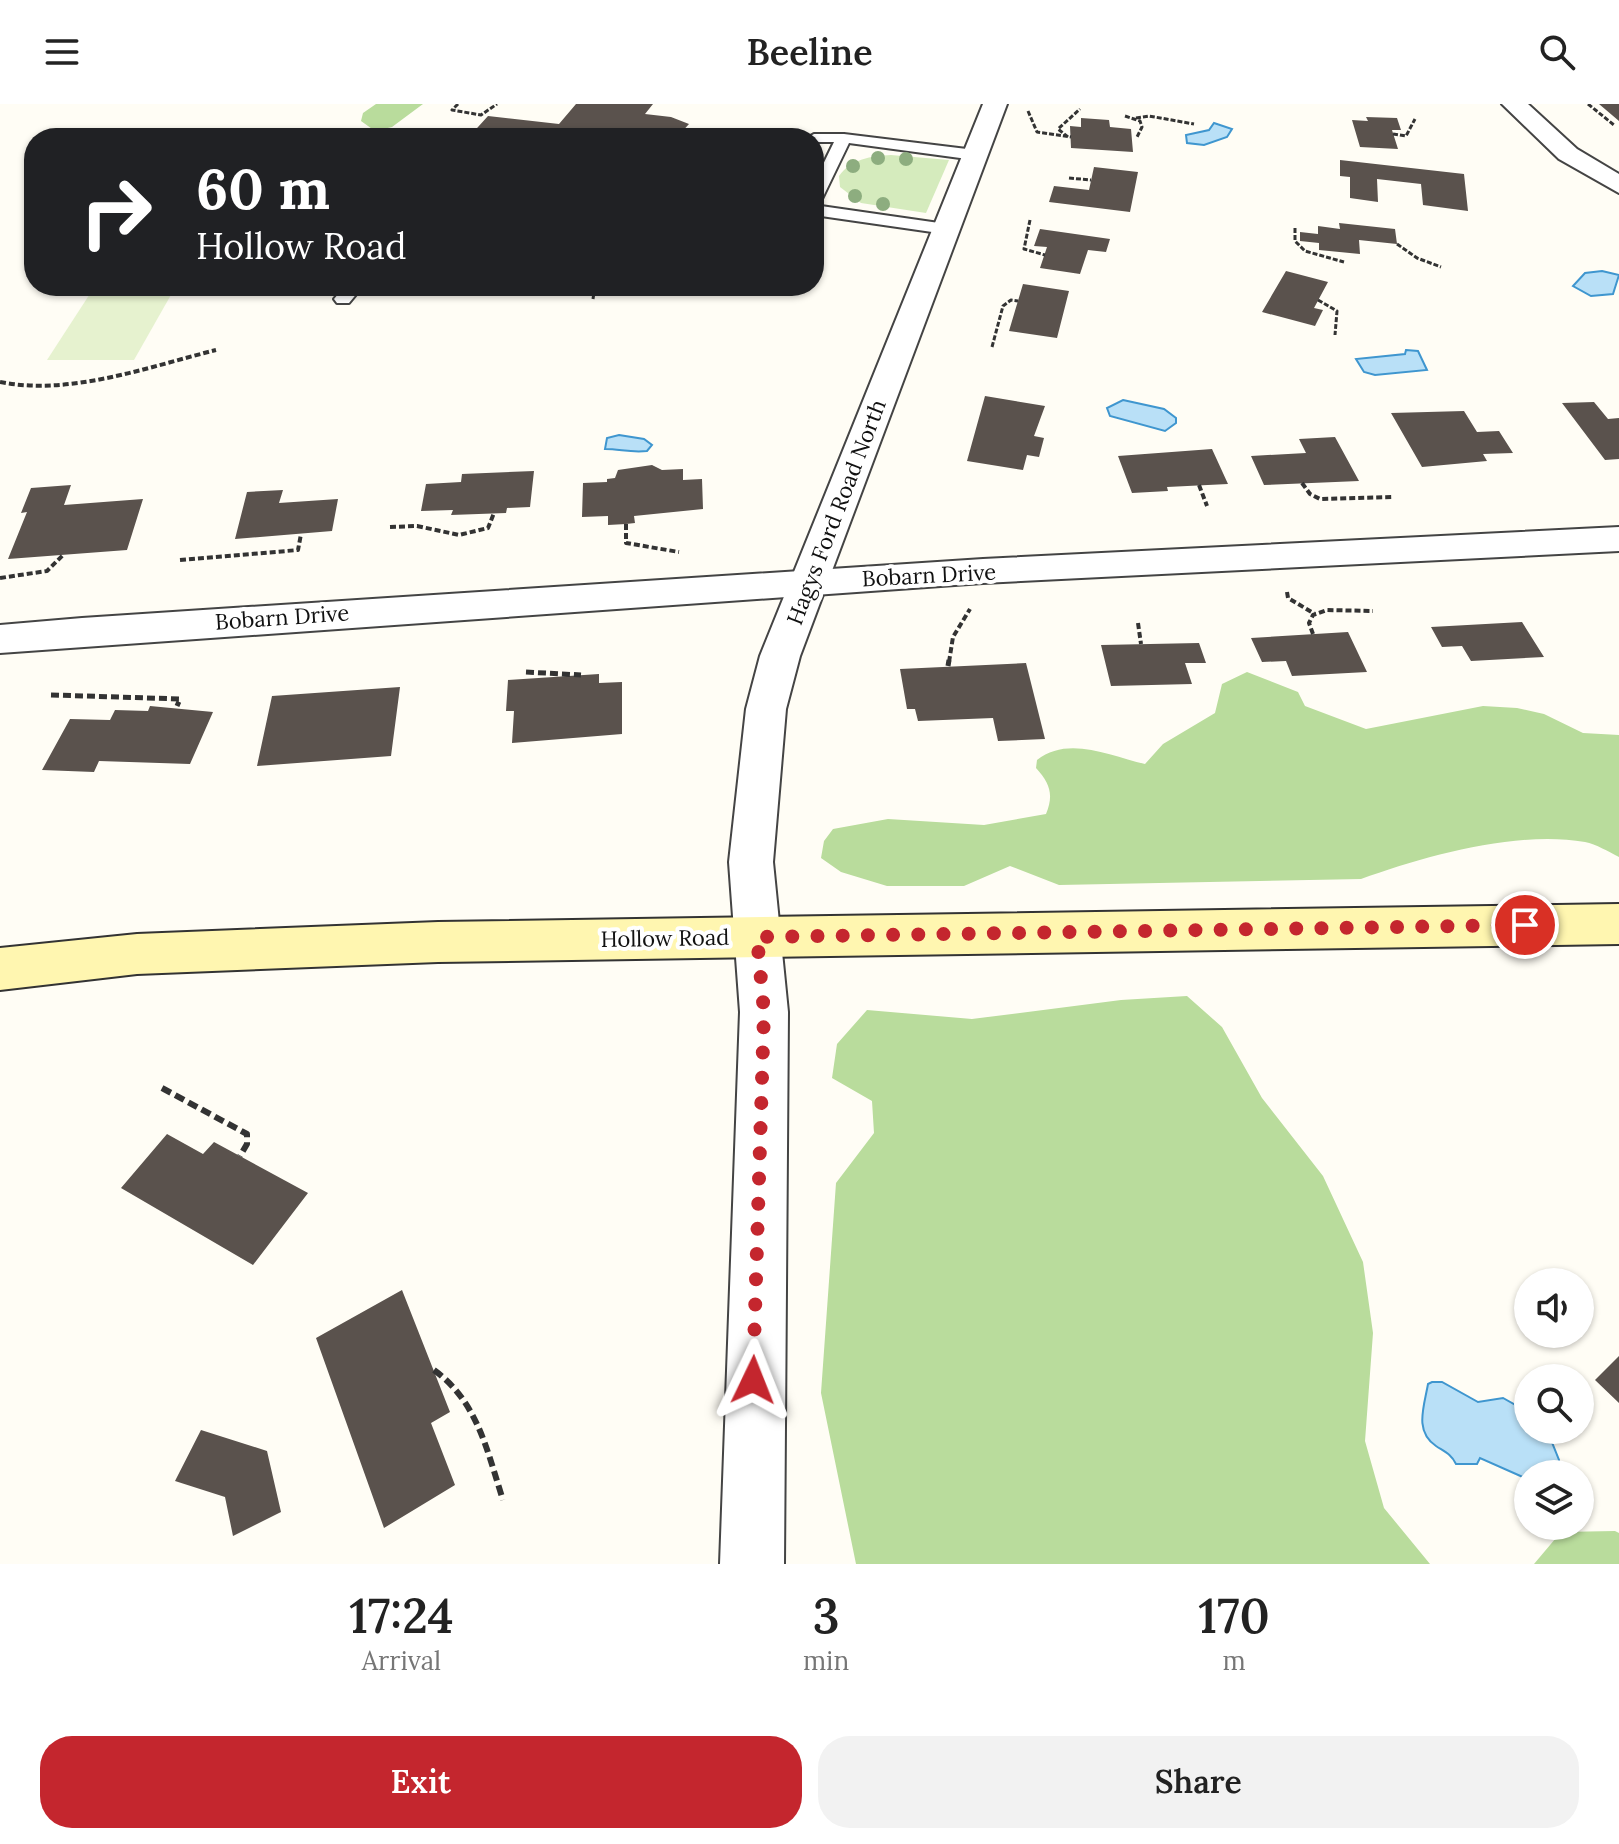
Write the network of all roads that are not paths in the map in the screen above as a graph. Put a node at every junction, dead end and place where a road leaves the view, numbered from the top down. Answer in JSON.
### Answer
{"nodes":[{"id":1,"x":995,"y":104,"type":"edge"},
{"id":2,"x":1514,"y":104,"type":"edge"},
{"id":3,"x":824,"y":138,"type":"edge"},
{"id":4,"x":844,"y":138,"type":"junction"},
{"id":5,"x":975,"y":155,"type":"junction"},
{"id":6,"x":824,"y":179,"type":"edge"},
{"id":7,"x":1619,"y":185,"type":"edge"},
{"id":8,"x":824,"y":211,"type":"edge"},
{"id":9,"x":946,"y":229,"type":"junction"},
{"id":10,"x":1619,"y":539,"type":"edge"},
{"id":11,"x":808,"y":582,"type":"junction"},
{"id":12,"x":0,"y":639,"type":"edge"},
{"id":13,"x":1619,"y":924,"type":"edge"},
{"id":14,"x":757,"y":937,"type":"junction"},
{"id":15,"x":0,"y":969,"type":"edge"},
{"id":16,"x":752,"y":1564,"type":"edge"}],
"edges":[{"from":1,"to":5,"type":"street","name":"Hagys Ford Road North"},
{"from":2,"to":7,"type":"street"},
{"from":3,"to":4,"type":"lane"},
{"from":4,"to":5,"type":"lane"},
{"from":4,"to":6,"type":"lane"},
{"from":5,"to":9,"type":"street","name":"Hagys Ford Road North"},
{"from":8,"to":9,"type":"lane"},
{"from":9,"to":11,"type":"street","name":"Hagys Ford Road North"},
{"from":10,"to":11,"type":"street","name":"Bobarn Drive"},
{"from":11,"to":12,"type":"street","name":"Bobarn Drive"},
{"from":11,"to":14,"type":"street","name":"Hagys Ford Road North"},
{"from":13,"to":14,"type":"main road","name":"Hollow Road"},
{"from":14,"to":15,"type":"main road","name":"Hollow Road"},
{"from":14,"to":16,"type":"street","name":"Hagys Ford Road North"}]}
